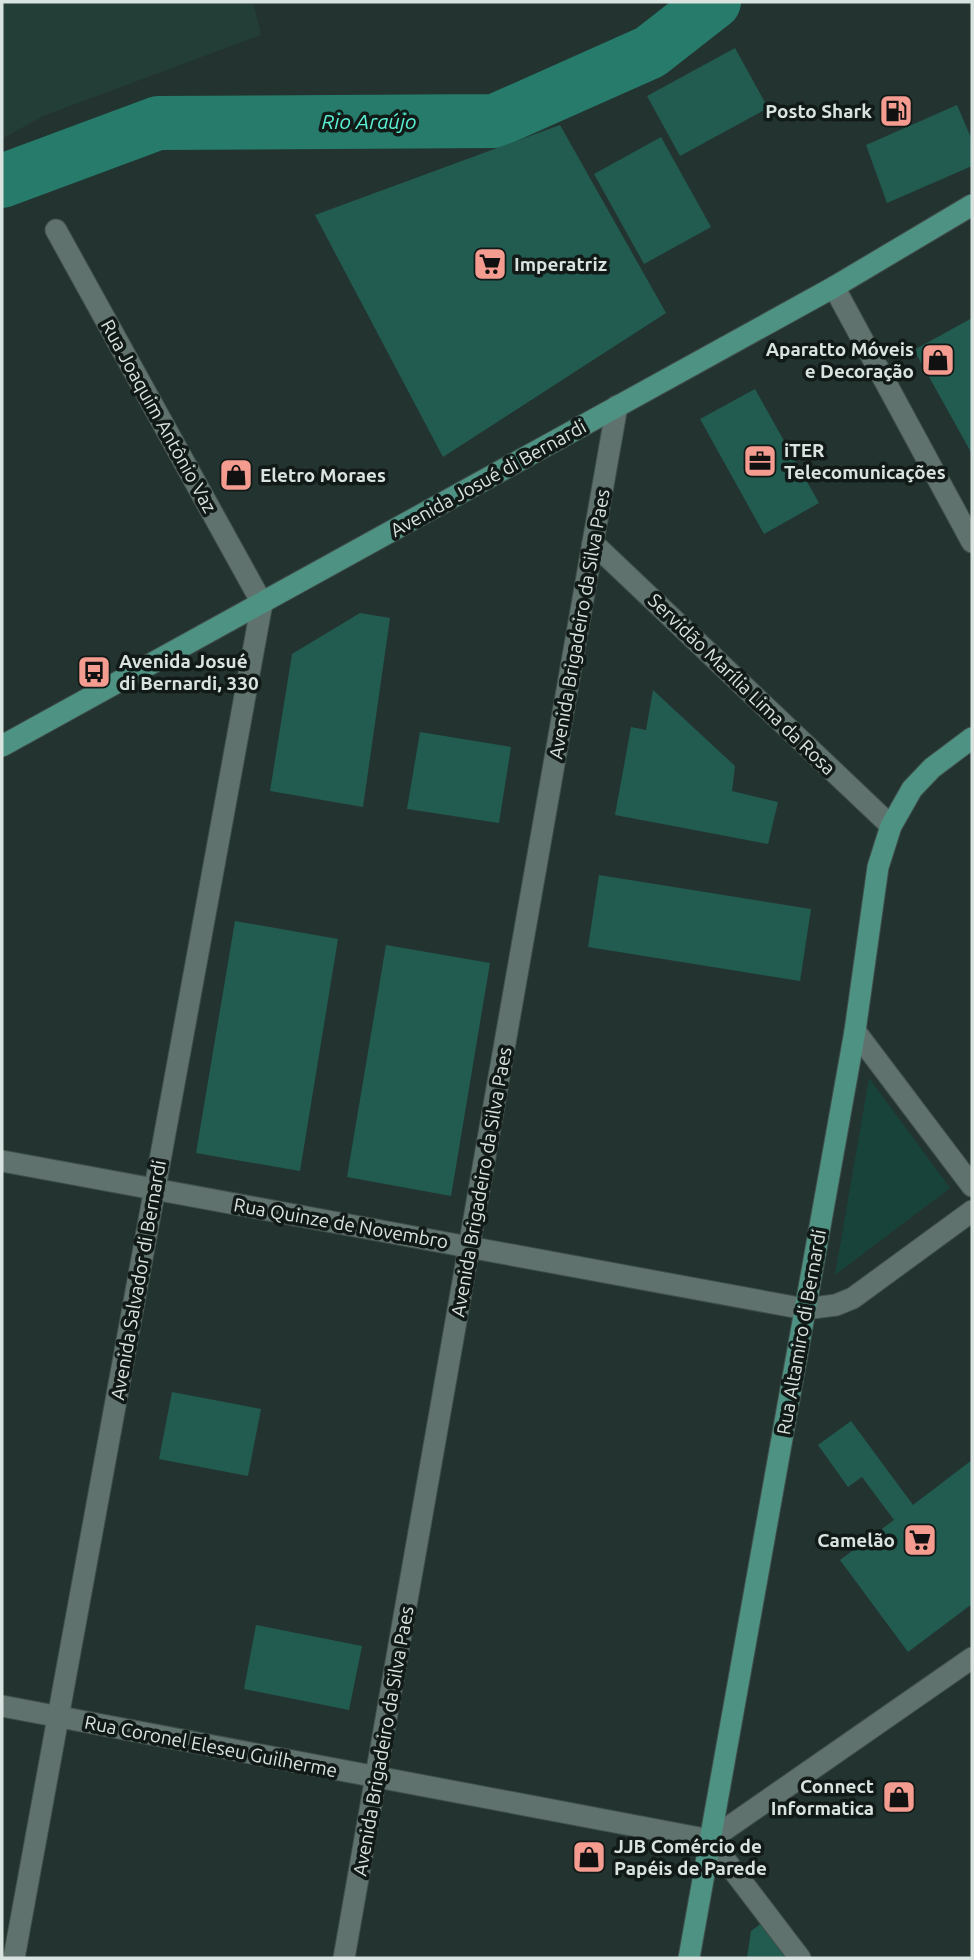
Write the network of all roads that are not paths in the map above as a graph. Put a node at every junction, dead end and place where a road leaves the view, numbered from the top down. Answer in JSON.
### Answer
{"nodes":[{"id":1,"x":972,"y":205,"type":"edge"},
{"id":2,"x":56,"y":230,"type":"dead end"},
{"id":3,"x":834,"y":287,"type":"junction"},
{"id":4,"x":617,"y":407,"type":"junction"},
{"id":5,"x":972,"y":541,"type":"edge"},
{"id":6,"x":593,"y":543,"type":"junction"},
{"id":7,"x":262,"y":603,"type":"junction"},
{"id":8,"x":972,"y":738,"type":"edge"},
{"id":9,"x":2,"y":746,"type":"edge"},
{"id":10,"x":891,"y":826,"type":"junction"},
{"id":11,"x":855,"y":1031,"type":"junction"},
{"id":12,"x":2,"y":1161,"type":"edge"},
{"id":13,"x":972,"y":1186,"type":"edge"},
{"id":14,"x":155,"y":1189,"type":"junction"},
{"id":15,"x":972,"y":1211,"type":"edge"},
{"id":16,"x":469,"y":1247,"type":"junction"},
{"id":17,"x":805,"y":1309,"type":"junction"},
{"id":18,"x":972,"y":1658,"type":"edge"},
{"id":19,"x":2,"y":1706,"type":"edge"},
{"id":20,"x":58,"y":1717,"type":"junction"},
{"id":21,"x":376,"y":1777,"type":"junction"},
{"id":22,"x":710,"y":1840,"type":"junction"},
{"id":23,"x":14,"y":1958,"type":"edge"},
{"id":24,"x":344,"y":1958,"type":"edge"},
{"id":25,"x":689,"y":1958,"type":"edge"},
{"id":26,"x":800,"y":1958,"type":"edge"}],
"edges":[{"from":1,"to":3,"type":"main road","name":"Avenida Josué di Bernardi"},
{"from":2,"to":7,"type":"street","name":"Rua Joaquim Antônio Vaz"},
{"from":3,"to":4,"type":"main road","name":"Avenida Josué di Bernardi"},
{"from":3,"to":5,"type":"street"},
{"from":4,"to":6,"type":"street","name":"Avenida Brigadeiro da Silva Paes"},
{"from":4,"to":7,"type":"main road","name":"Avenida Josué di Bernardi"},
{"from":6,"to":10,"type":"street","name":"Servidão Marília Lima da Rosa"},
{"from":6,"to":16,"type":"street","name":"Avenida Brigadeiro da Silva Paes"},
{"from":7,"to":9,"type":"main road","name":"Avenida Josué di Bernardi"},
{"from":7,"to":14,"type":"street","name":"Avenida Salvador di Bernardi"},
{"from":8,"to":10,"type":"main road","name":"Rua Altamiro di Bernardi"},
{"from":10,"to":11,"type":"main road","name":"Rua Altamiro di Bernardi"},
{"from":11,"to":13,"type":"street"},
{"from":11,"to":17,"type":"main road","name":"Rua Altamiro di Bernardi"},
{"from":12,"to":14,"type":"street","name":"Rua Quinze de Novembro"},
{"from":14,"to":16,"type":"street","name":"Rua Quinze de Novembro"},
{"from":14,"to":20,"type":"street","name":"Avenida Salvador di Bernardi"},
{"from":15,"to":17,"type":"street","name":"Rua Quinze de Novembro"},
{"from":16,"to":17,"type":"street","name":"Rua Quinze de Novembro"},
{"from":16,"to":21,"type":"street","name":"Avenida Brigadeiro da Silva Paes"},
{"from":17,"to":22,"type":"main road","name":"Rua Altamiro di Bernardi"},
{"from":18,"to":22,"type":"street"},
{"from":19,"to":20,"type":"street","name":"Rua Coronel Eleseu Guilherme"},
{"from":20,"to":21,"type":"street","name":"Rua Coronel Eleseu Guilherme"},
{"from":20,"to":23,"type":"street","name":"Avenida Salvador di Bernardi"},
{"from":21,"to":22,"type":"street","name":"Rua Coronel Eleseu Guilherme"},
{"from":21,"to":24,"type":"street","name":"Avenida Brigadeiro da Silva Paes"},
{"from":22,"to":25,"type":"main road","name":"Rua Altamiro di Bernardi"},
{"from":22,"to":26,"type":"street"}]}
